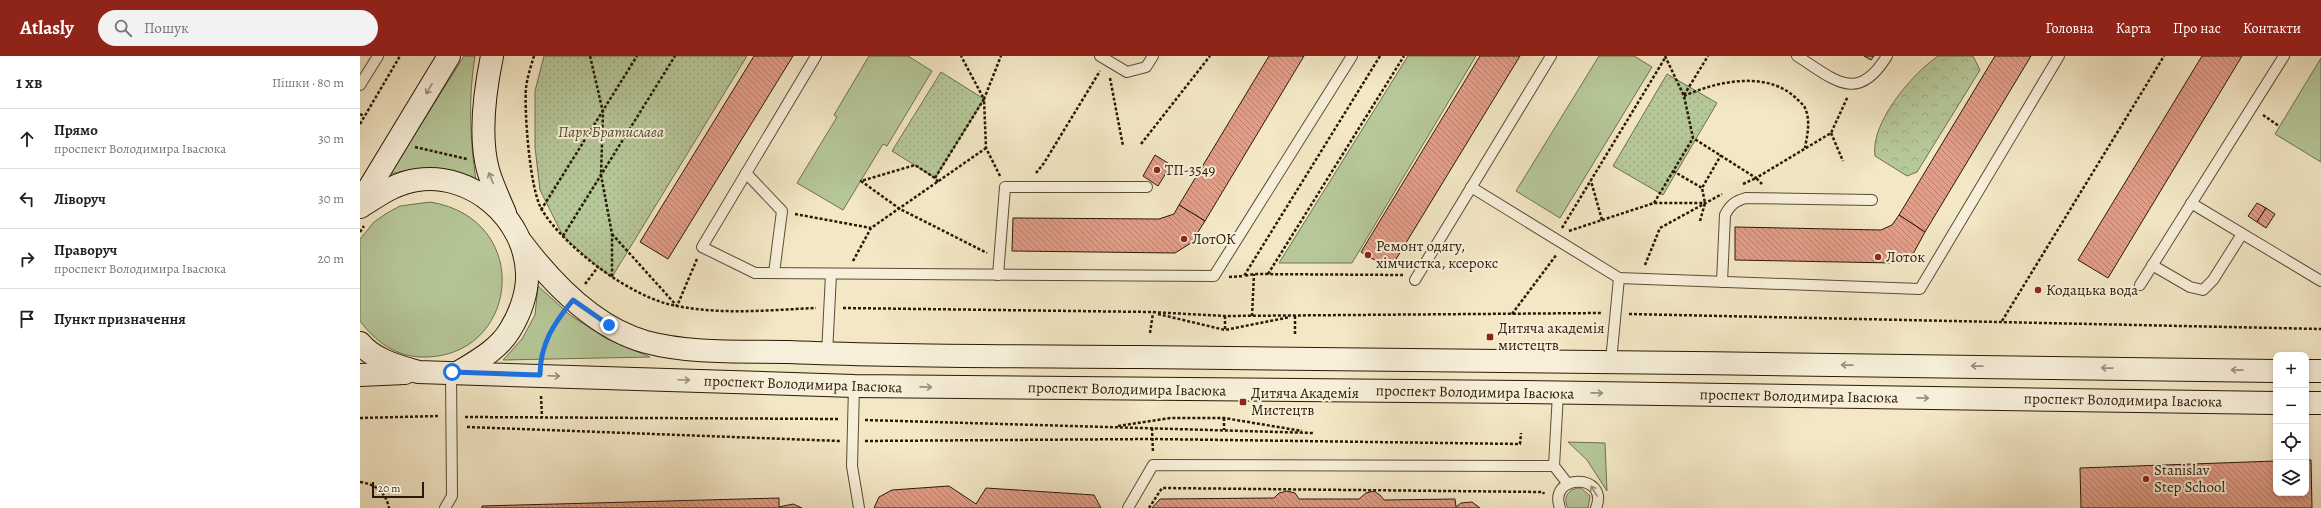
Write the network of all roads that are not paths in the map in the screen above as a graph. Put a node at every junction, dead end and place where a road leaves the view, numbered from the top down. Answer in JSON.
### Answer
{"nodes":[{"id":1,"x":378,"y":56,"type":"edge"},
{"id":2,"x":449,"y":56,"type":"edge"},
{"id":3,"x":492,"y":56,"type":"edge"},
{"id":4,"x":816,"y":56,"type":"edge"},
{"id":5,"x":1153,"y":56,"type":"edge"},
{"id":6,"x":1352,"y":56,"type":"edge"},
{"id":7,"x":1551,"y":56,"type":"edge"},
{"id":8,"x":1797,"y":56,"type":"edge"},
{"id":9,"x":1887,"y":56,"type":"edge"},
{"id":10,"x":2059,"y":56,"type":"edge"},
{"id":11,"x":2284,"y":56,"type":"edge"},
{"id":12,"x":1103,"y":58,"type":"edge"},
{"id":13,"x":360,"y":85,"type":"edge"},
{"id":14,"x":746,"y":173,"type":"junction"},
{"id":15,"x":1147,"y":187,"type":"dead end"},
{"id":16,"x":1471,"y":187,"type":"junction"},
{"id":17,"x":1872,"y":200,"type":"dead end"},
{"id":18,"x":2192,"y":203,"type":"junction"},
{"id":19,"x":363,"y":211,"type":"edge"},
{"id":20,"x":505,"y":214,"type":"junction"},
{"id":21,"x":2242,"y":234,"type":"junction"},
{"id":22,"x":521,"y":242,"type":"junction"},
{"id":23,"x":2152,"y":265,"type":"junction"},
{"id":24,"x":774,"y":273,"type":"junction"},
{"id":25,"x":831,"y":274,"type":"junction"},
{"id":26,"x":998,"y":275,"type":"junction"},
{"id":27,"x":1619,"y":278,"type":"junction"},
{"id":28,"x":1415,"y":280,"type":"dead end"},
{"id":29,"x":1722,"y":282,"type":"junction"},
{"id":30,"x":2321,"y":282,"type":"edge"},
{"id":31,"x":2140,"y":285,"type":"dead end"},
{"id":32,"x":360,"y":343,"type":"edge"},
{"id":33,"x":826,"y":354,"type":"junction"},
{"id":34,"x":1611,"y":361,"type":"junction"},
{"id":35,"x":1560,"y":362,"type":"junction"},
{"id":36,"x":2273,"y":370,"type":"edge"},
{"id":37,"x":2309,"y":371,"type":"edge"},
{"id":38,"x":2321,"y":371,"type":"edge"},
{"id":39,"x":418,"y":372,"type":"junction"},
{"id":40,"x":455,"y":372,"type":"junction"},
{"id":41,"x":360,"y":374,"type":"edge"},
{"id":42,"x":854,"y":386,"type":"junction"},
{"id":43,"x":1558,"y":393,"type":"junction"},
{"id":44,"x":2273,"y":402,"type":"edge"},
{"id":45,"x":2309,"y":403,"type":"edge"},
{"id":46,"x":2321,"y":403,"type":"edge"},
{"id":47,"x":1554,"y":466,"type":"junction"},
{"id":48,"x":1568,"y":484,"type":"junction"},
{"id":49,"x":445,"y":508,"type":"edge"},
{"id":50,"x":859,"y":508,"type":"edge"},
{"id":51,"x":1128,"y":508,"type":"edge"},
{"id":52,"x":1560,"y":508,"type":"edge"},
{"id":53,"x":1596,"y":508,"type":"edge"}],
"edges":[{"from":1,"to":13,"type":"lane"},
{"from":2,"to":19,"type":"main road","one_way":true},
{"from":20,"to":3,"type":"main road","one_way":true},
{"from":4,"to":14,"type":"lane"},
{"from":5,"to":12,"type":"lane"},
{"from":6,"to":26,"type":"lane"},
{"from":7,"to":16,"type":"lane"},
{"from":8,"to":9,"type":"lane"},
{"from":10,"to":29,"type":"lane"},
{"from":11,"to":18,"type":"lane"},
{"from":14,"to":24,"type":"lane"},
{"from":14,"to":24,"type":"lane"},
{"from":15,"to":26,"type":"lane"},
{"from":16,"to":27,"type":"lane"},
{"from":16,"to":28,"type":"lane"},
{"from":17,"to":29,"type":"lane"},
{"from":18,"to":21,"type":"lane"},
{"from":18,"to":23,"type":"lane"},
{"from":19,"to":20,"type":"main road"},
{"from":20,"to":22,"type":"main road"},
{"from":21,"to":23,"type":"lane"},
{"from":21,"to":30,"type":"lane"},
{"from":22,"to":33,"type":"main road","name":"проспект Володимира Івасюка"},
{"from":22,"to":40,"type":"main road"},
{"from":23,"to":31,"type":"lane"},
{"from":24,"to":25,"type":"lane"},
{"from":25,"to":26,"type":"lane"},
{"from":25,"to":33,"type":"lane"},
{"from":27,"to":29,"type":"lane"},
{"from":27,"to":34,"type":"lane"},
{"from":32,"to":39,"type":"main road"},
{"from":33,"to":35,"type":"main road","name":"проспект Володимира Івасюка"},
{"from":34,"to":35,"type":"main road","name":"проспект Володимира Івасюка"},
{"from":36,"to":34,"type":"main road","name":"проспект Володимира Івасюка","one_way":true},
{"from":35,"to":43,"type":"main road"},
{"from":37,"to":38,"type":"main road"},
{"from":39,"to":40,"type":"main road","name":"проспект Володимира Івасюка"},
{"from":39,"to":41,"type":"main road"},
{"from":40,"to":42,"type":"main road","name":"проспект Володимира Івасюка","one_way":true},
{"from":40,"to":49,"type":"lane"},
{"from":42,"to":43,"type":"main road","name":"проспект Володимира Івасюка","one_way":true},
{"from":42,"to":50,"type":"lane"},
{"from":43,"to":44,"type":"main road","name":"проспект Володимира Івасюка","one_way":true},
{"from":43,"to":47,"type":"lane"},
{"from":45,"to":46,"type":"main road"},
{"from":47,"to":48,"type":"lane"},
{"from":47,"to":51,"type":"lane"},
{"from":48,"to":52,"type":"lane"},
{"from":53,"to":48,"type":"lane","one_way":true}]}
